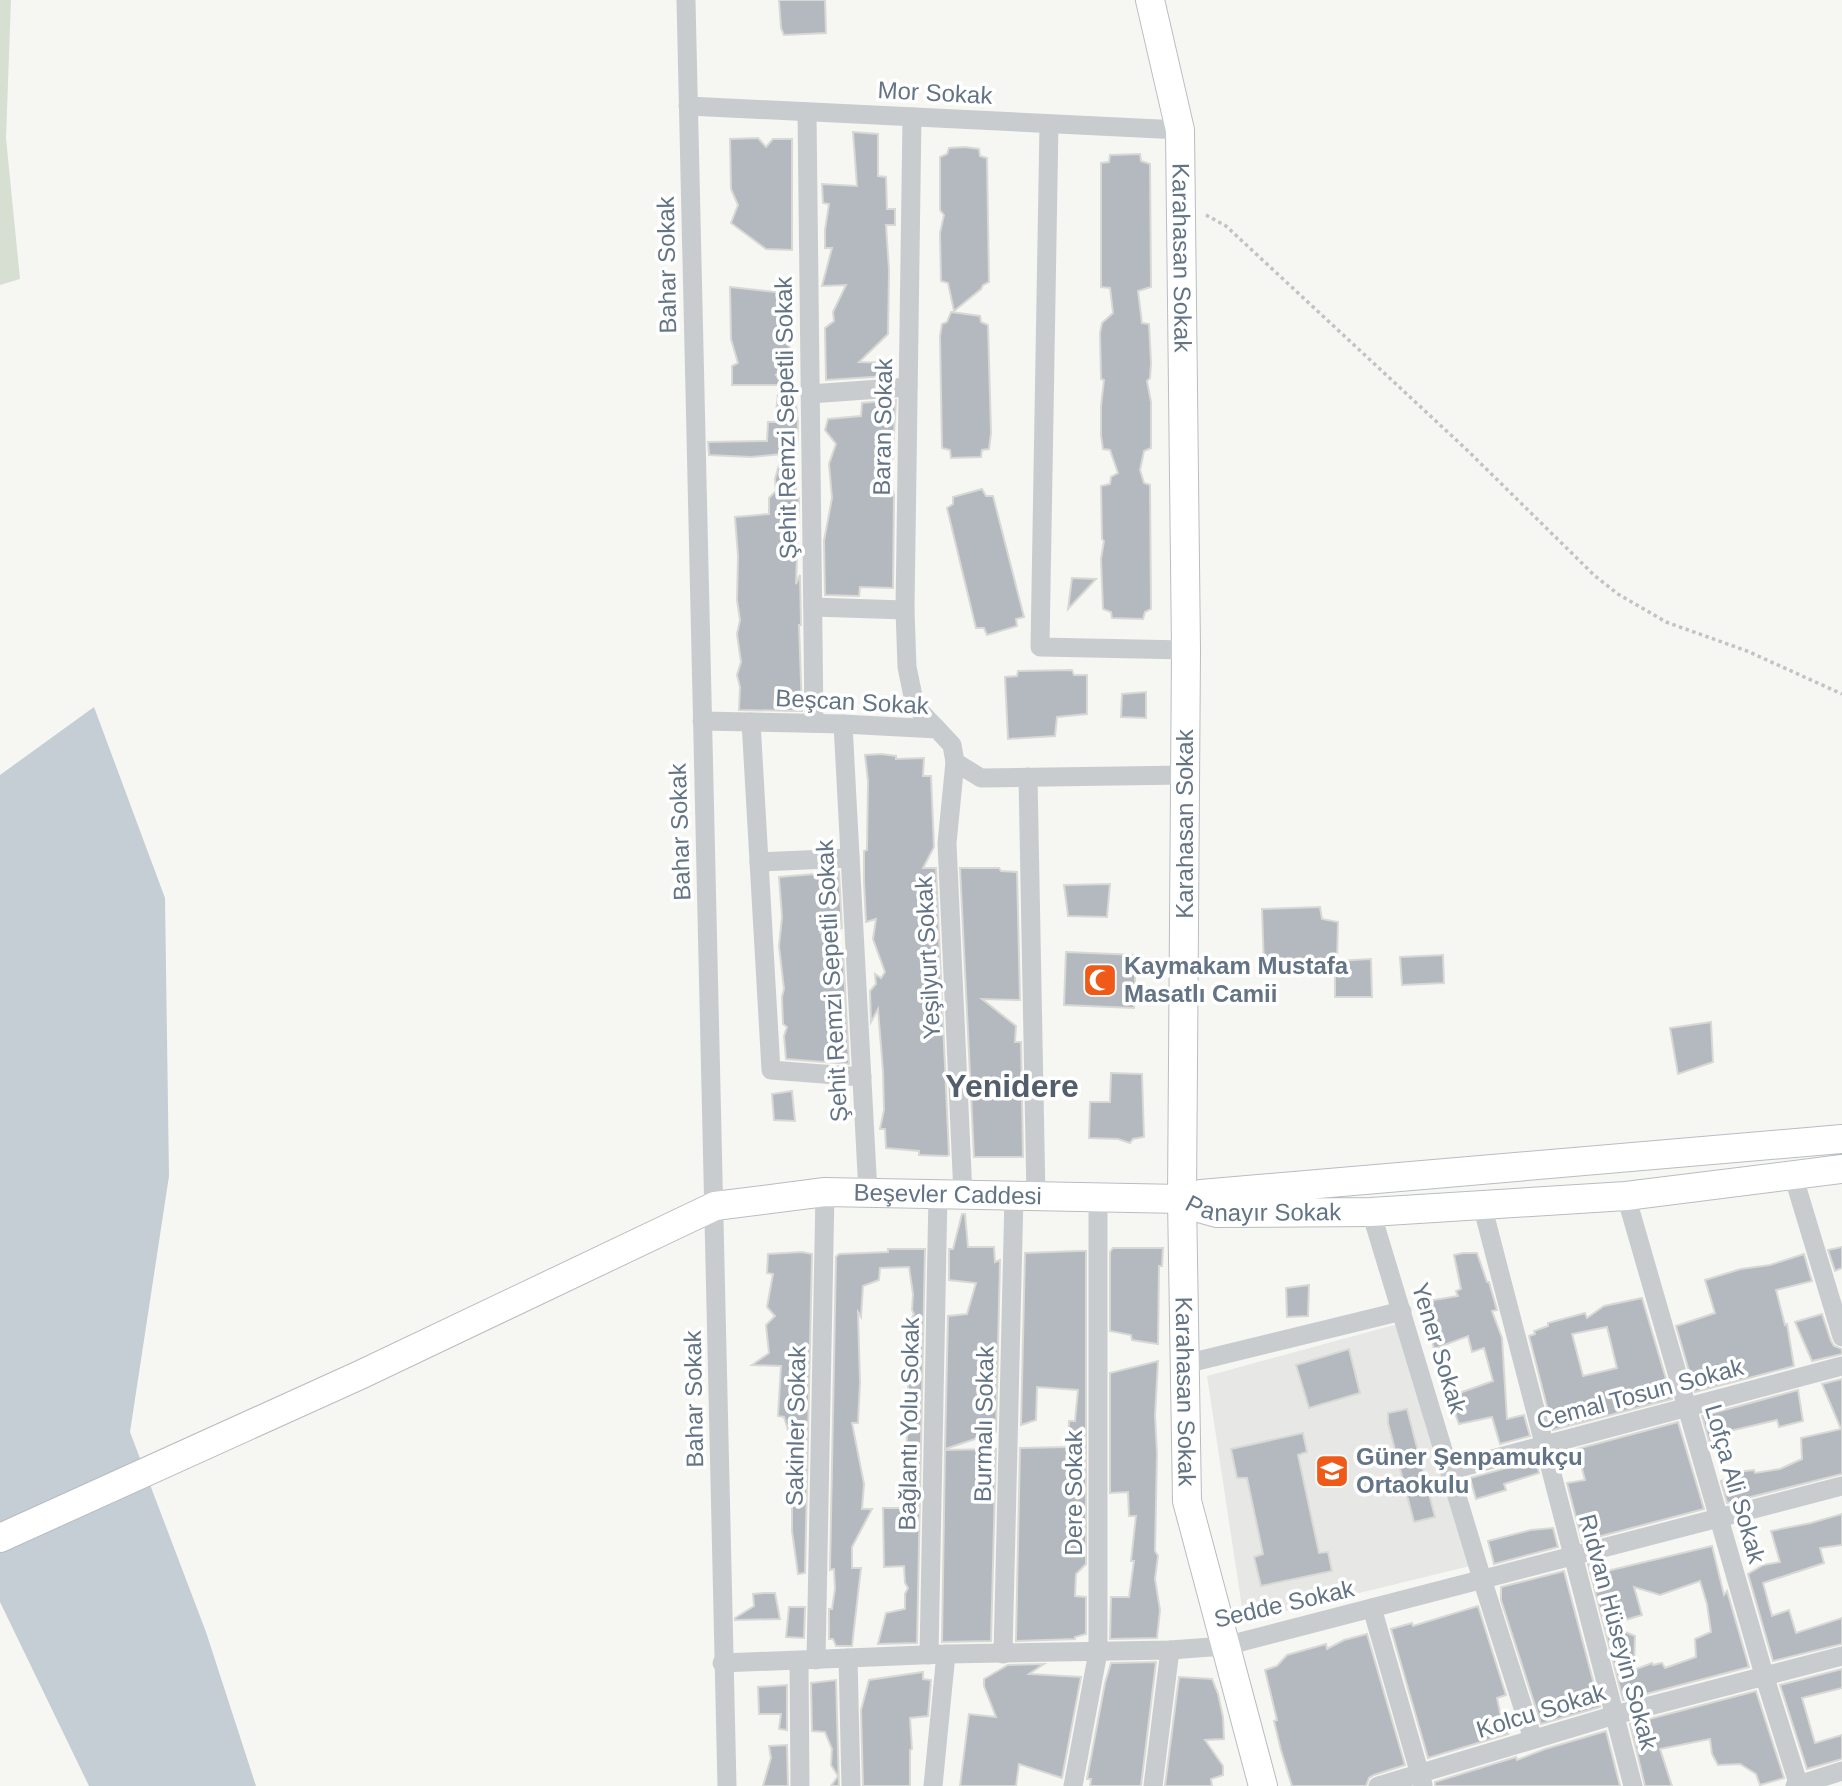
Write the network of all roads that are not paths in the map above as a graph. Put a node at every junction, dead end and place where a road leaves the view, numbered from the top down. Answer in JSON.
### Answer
{"nodes":[{"id":1,"x":686,"y":0,"type":"edge"},
{"id":2,"x":1150,"y":0,"type":"edge"},
{"id":3,"x":688,"y":106,"type":"junction"},
{"id":4,"x":807,"y":112,"type":"junction"},
{"id":5,"x":912,"y":117,"type":"junction"},
{"id":6,"x":1049,"y":124,"type":"junction"},
{"id":7,"x":1180,"y":130,"type":"junction"},
{"id":8,"x":908,"y":387,"type":"junction"},
{"id":9,"x":810,"y":394,"type":"junction"},
{"id":10,"x":813,"y":607,"type":"junction"},
{"id":11,"x":905,"y":610,"type":"junction"},
{"id":12,"x":1186,"y":650,"type":"junction"},
{"id":13,"x":702,"y":720,"type":"junction"},
{"id":14,"x":751,"y":722,"type":"junction"},
{"id":15,"x":814,"y":723,"type":"junction"},
{"id":16,"x":843,"y":723,"type":"junction"},
{"id":17,"x":937,"y":729,"type":"junction"},
{"id":18,"x":955,"y":762,"type":"junction"},
{"id":19,"x":1185,"y":775,"type":"junction"},
{"id":20,"x":1028,"y":777,"type":"junction"},
{"id":21,"x":850,"y":858,"type":"junction"},
{"id":22,"x":759,"y":862,"type":"junction"},
{"id":23,"x":862,"y":1077,"type":"junction"},
{"id":24,"x":1842,"y":1139,"type":"edge"},
{"id":25,"x":1842,"y":1169,"type":"edge"},
{"id":26,"x":1793,"y":1175,"type":"junction"},
{"id":27,"x":825,"y":1192,"type":"junction"},
{"id":28,"x":868,"y":1193,"type":"junction"},
{"id":29,"x":950,"y":1195,"type":"junction"},
{"id":30,"x":1025,"y":1196,"type":"junction"},
{"id":31,"x":1626,"y":1196,"type":"junction"},
{"id":32,"x":1098,"y":1199,"type":"junction"},
{"id":33,"x":1182,"y":1199,"type":"junction"},
{"id":34,"x":1482,"y":1205,"type":"junction"},
{"id":35,"x":715,"y":1206,"type":"junction"},
{"id":36,"x":1371,"y":1212,"type":"junction"},
{"id":37,"x":1402,"y":1311,"type":"junction"},
{"id":38,"x":1842,"y":1337,"type":"edge"},
{"id":39,"x":1185,"y":1364,"type":"junction"},
{"id":40,"x":1842,"y":1366,"type":"edge"},
{"id":41,"x":1688,"y":1406,"type":"junction"},
{"id":42,"x":1544,"y":1446,"type":"junction"},
{"id":43,"x":1451,"y":1470,"type":"junction"},
{"id":44,"x":1842,"y":1486,"type":"edge"},
{"id":45,"x":1719,"y":1518,"type":"junction"},
{"id":46,"x":0,"y":1538,"type":"edge"},
{"id":47,"x":1572,"y":1557,"type":"junction"},
{"id":48,"x":1482,"y":1580,"type":"junction"},
{"id":49,"x":1372,"y":1608,"type":"junction"},
{"id":50,"x":1225,"y":1646,"type":"junction"},
{"id":51,"x":1170,"y":1650,"type":"junction"},
{"id":52,"x":1098,"y":1652,"type":"junction"},
{"id":53,"x":1003,"y":1654,"type":"junction"},
{"id":54,"x":938,"y":1655,"type":"junction"},
{"id":55,"x":1842,"y":1656,"type":"edge"},
{"id":56,"x":848,"y":1658,"type":"junction"},
{"id":57,"x":808,"y":1660,"type":"junction"},
{"id":58,"x":722,"y":1664,"type":"junction"},
{"id":59,"x":1765,"y":1678,"type":"junction"},
{"id":60,"x":1615,"y":1715,"type":"junction"},
{"id":61,"x":1533,"y":1739,"type":"junction"},
{"id":62,"x":1842,"y":1771,"type":"edge"},
{"id":63,"x":1422,"y":1780,"type":"edge"},
{"id":64,"x":727,"y":1786,"type":"edge"},
{"id":65,"x":800,"y":1786,"type":"edge"},
{"id":66,"x":851,"y":1786,"type":"edge"},
{"id":67,"x":933,"y":1786,"type":"edge"},
{"id":68,"x":1073,"y":1786,"type":"edge"},
{"id":69,"x":1153,"y":1786,"type":"edge"},
{"id":70,"x":1263,"y":1786,"type":"edge"},
{"id":71,"x":1378,"y":1786,"type":"edge"},
{"id":72,"x":1633,"y":1786,"type":"edge"},
{"id":73,"x":1798,"y":1786,"type":"edge"}],
"edges":[{"from":1,"to":3,"type":"street","name":"Bahar Sokak"},
{"from":2,"to":7,"type":"street","name":"Karahasan Sokak"},
{"from":3,"to":4,"type":"street","name":"Mor Sokak"},
{"from":3,"to":13,"type":"street","name":"Bahar Sokak"},
{"from":4,"to":5,"type":"street","name":"Mor Sokak"},
{"from":4,"to":9,"type":"street","name":"Şehit Remzi Sepetli Sokak"},
{"from":5,"to":6,"type":"street","name":"Mor Sokak"},
{"from":5,"to":8,"type":"street","name":"Baran Sokak"},
{"from":6,"to":7,"type":"street","name":"Mor Sokak"},
{"from":6,"to":12,"type":"street"},
{"from":7,"to":12,"type":"street","name":"Karahasan Sokak"},
{"from":8,"to":9,"type":"street"},
{"from":8,"to":11,"type":"street","name":"Baran Sokak"},
{"from":9,"to":10,"type":"street","name":"Şehit Remzi Sepetli Sokak"},
{"from":10,"to":11,"type":"street"},
{"from":10,"to":15,"type":"street","name":"Şehit Remzi Sepetli Sokak"},
{"from":11,"to":17,"type":"street","name":"Baran Sokak"},
{"from":12,"to":19,"type":"street","name":"Karahasan Sokak"},
{"from":13,"to":14,"type":"street","name":"Beşcan Sokak"},
{"from":13,"to":35,"type":"street","name":"Bahar Sokak"},
{"from":14,"to":15,"type":"street","name":"Beşcan Sokak"},
{"from":14,"to":22,"type":"street"},
{"from":15,"to":16,"type":"street","name":"Beşcan Sokak"},
{"from":16,"to":17,"type":"street","name":"Beşcan Sokak"},
{"from":16,"to":21,"type":"street","name":"Şehit Remzi Sepetli Sokak"},
{"from":17,"to":18,"type":"street","name":"Beşcan Sokak"},
{"from":18,"to":20,"type":"street"},
{"from":18,"to":29,"type":"street","name":"Yeşilyurt Sokak"},
{"from":19,"to":20,"type":"street"},
{"from":19,"to":33,"type":"street","name":"Karahasan Sokak"},
{"from":20,"to":30,"type":"street","name":"Burmalı Sokak"},
{"from":21,"to":22,"type":"street"},
{"from":21,"to":23,"type":"street","name":"Şehit Remzi Sepetli Sokak"},
{"from":22,"to":23,"type":"street"},
{"from":23,"to":28,"type":"street","name":"Şehit Remzi Sepetli Sokak"},
{"from":24,"to":33,"type":"street","name":"Panayır Sokak"},
{"from":25,"to":26,"type":"street","name":"Panayır Sokak"},
{"from":26,"to":31,"type":"street","name":"Panayır Sokak"},
{"from":26,"to":38,"type":"street"},
{"from":27,"to":28,"type":"street","name":"Beşevler Caddesi"},
{"from":27,"to":35,"type":"street","name":"Beşevler Caddesi"},
{"from":27,"to":57,"type":"street","name":"Sakinler Sokak"},
{"from":28,"to":29,"type":"street","name":"Beşevler Caddesi"},
{"from":29,"to":30,"type":"street","name":"Beşevler Caddesi"},
{"from":29,"to":54,"type":"street","name":"Bağlantı Yolu Sokak"},
{"from":30,"to":32,"type":"street","name":"Beşevler Caddesi"},
{"from":30,"to":53,"type":"street","name":"Burmalı Sokak"},
{"from":31,"to":34,"type":"street","name":"Panayır Sokak"},
{"from":31,"to":41,"type":"street","name":"Lofça Ali Sokak"},
{"from":32,"to":33,"type":"street","name":"Beşevler Caddesi"},
{"from":32,"to":52,"type":"street","name":"Dere Sokak"},
{"from":33,"to":36,"type":"street","name":"Panayır Sokak"},
{"from":33,"to":39,"type":"street","name":"Karahasan Sokak"},
{"from":34,"to":36,"type":"street","name":"Panayır Sokak"},
{"from":34,"to":42,"type":"street","name":"Rıdvan Hüseyin Sokak"},
{"from":35,"to":46,"type":"street","name":"Beşevler Caddesi"},
{"from":35,"to":58,"type":"street","name":"Bahar Sokak"},
{"from":36,"to":37,"type":"street","name":"Yener Sokak"},
{"from":37,"to":39,"type":"street"},
{"from":37,"to":43,"type":"street","name":"Yener Sokak"},
{"from":39,"to":50,"type":"street","name":"Karahasan Sokak"},
{"from":40,"to":41,"type":"street","name":"Cemal Tosun Sokak"},
{"from":41,"to":42,"type":"street","name":"Cemal Tosun Sokak"},
{"from":41,"to":45,"type":"street","name":"Lofça Ali Sokak"},
{"from":42,"to":43,"type":"street","name":"Cemal Tosun Sokak"},
{"from":42,"to":47,"type":"street","name":"Rıdvan Hüseyin Sokak"},
{"from":43,"to":48,"type":"street","name":"Yener Sokak"},
{"from":44,"to":45,"type":"street","name":"Sedde Sokak"},
{"from":45,"to":47,"type":"street","name":"Sedde Sokak"},
{"from":45,"to":59,"type":"street","name":"Lofça Ali Sokak"},
{"from":47,"to":48,"type":"street","name":"Sedde Sokak"},
{"from":47,"to":60,"type":"street","name":"Rıdvan Hüseyin Sokak"},
{"from":48,"to":49,"type":"street","name":"Sedde Sokak"},
{"from":48,"to":61,"type":"street","name":"Yener Sokak"},
{"from":49,"to":50,"type":"street","name":"Sedde Sokak"},
{"from":49,"to":63,"type":"street"},
{"from":50,"to":51,"type":"street","name":"Sedde Sokak"},
{"from":50,"to":70,"type":"street","name":"Karahasan Sokak"},
{"from":51,"to":52,"type":"street","name":"Sedde Sokak"},
{"from":51,"to":69,"type":"street"},
{"from":52,"to":53,"type":"street","name":"Sedde Sokak"},
{"from":52,"to":68,"type":"street","name":"Dere Sokak"},
{"from":53,"to":54,"type":"street","name":"Sedde Sokak"},
{"from":54,"to":56,"type":"street","name":"Sedde Sokak"},
{"from":54,"to":67,"type":"street","name":"Bağlantı Yolu Sokak"},
{"from":55,"to":59,"type":"street","name":"Kolcu Sokak"},
{"from":56,"to":57,"type":"street","name":"Sedde Sokak"},
{"from":56,"to":66,"type":"street"},
{"from":57,"to":58,"type":"street","name":"Sedde Sokak"},
{"from":57,"to":65,"type":"street","name":"Sakinler Sokak"},
{"from":58,"to":64,"type":"street","name":"Bahar Sokak"},
{"from":59,"to":60,"type":"street","name":"Kolcu Sokak"},
{"from":59,"to":73,"type":"street","name":"Lofça Ali Sokak"},
{"from":60,"to":61,"type":"street","name":"Kolcu Sokak"},
{"from":60,"to":72,"type":"street","name":"Rıdvan Hüseyin Sokak"},
{"from":61,"to":63,"type":"street","name":"Kolcu Sokak"},
{"from":62,"to":73,"type":"street"},
{"from":63,"to":71,"type":"street","name":"Kolcu Sokak"}]}
